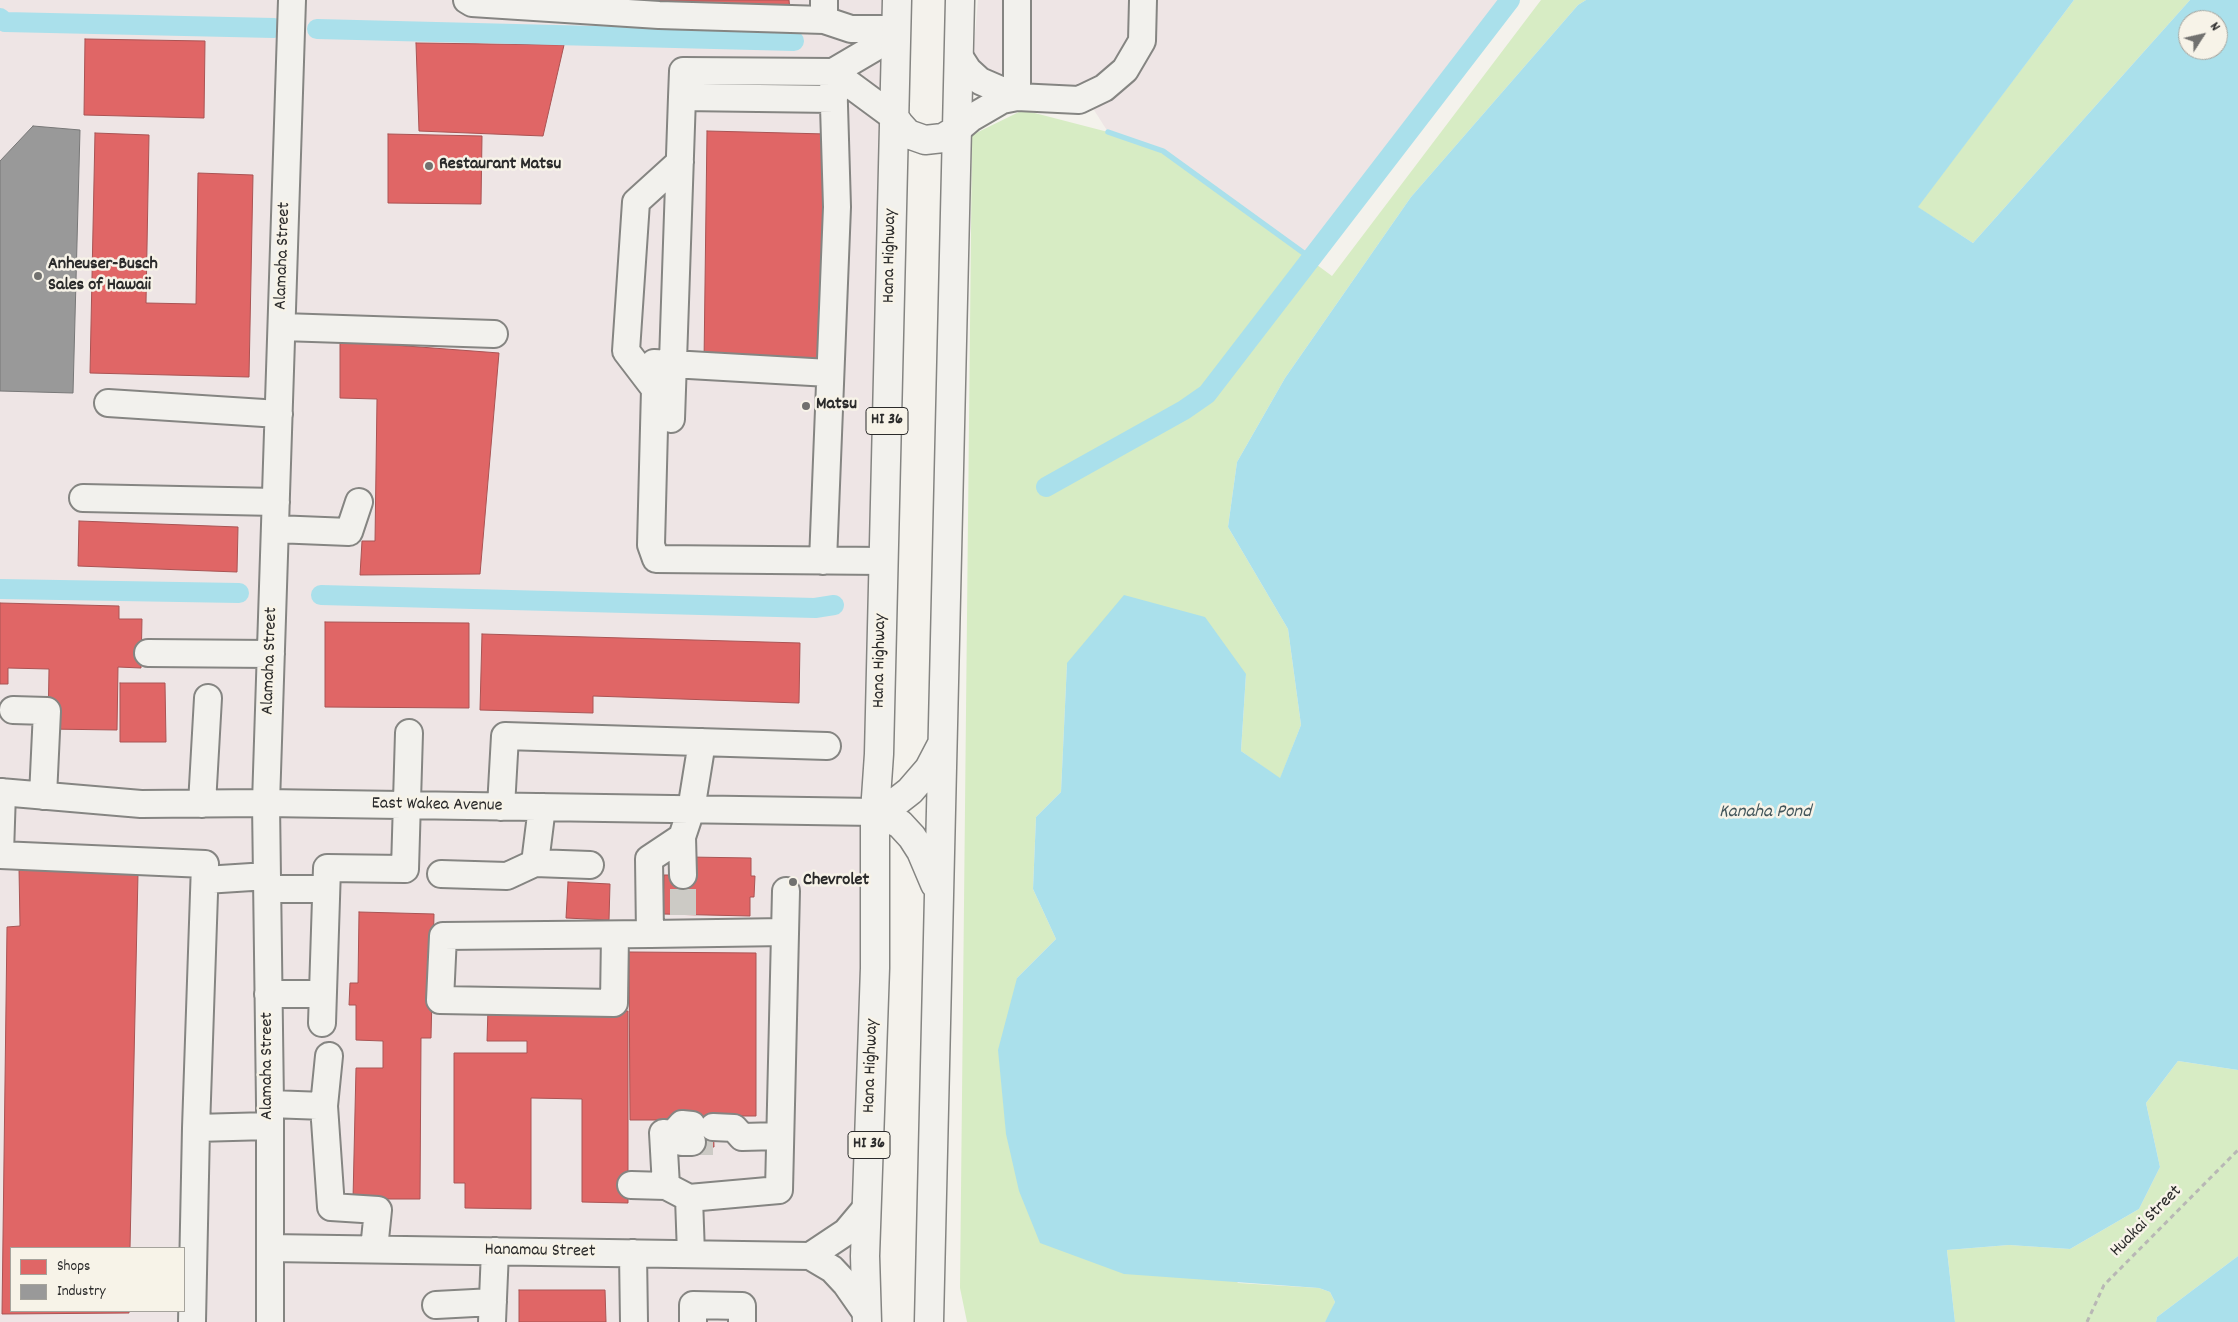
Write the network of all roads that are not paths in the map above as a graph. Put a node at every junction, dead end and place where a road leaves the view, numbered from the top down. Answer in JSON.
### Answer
{"nodes":[{"id":1,"x":292,"y":0,"type":"edge"},
{"id":2,"x":468,"y":0,"type":"edge"},
{"id":3,"x":896,"y":0,"type":"edge"},
{"id":4,"x":960,"y":0,"type":"edge"},
{"id":5,"x":1017,"y":0,"type":"edge"},
{"id":6,"x":1143,"y":0,"type":"edge"},
{"id":7,"x":824,"y":10,"type":"edge"},
{"id":8,"x":896,"y":32,"type":"junction"},
{"id":9,"x":959,"y":56,"type":"junction"},
{"id":10,"x":833,"y":72,"type":"junction"},
{"id":11,"x":682,"y":97,"type":"junction"},
{"id":12,"x":1017,"y":98,"type":"junction"},
{"id":13,"x":834,"y":99,"type":"junction"},
{"id":14,"x":894,"y":116,"type":"junction"},
{"id":15,"x":958,"y":129,"type":"junction"},
{"id":16,"x":680,"y":162,"type":"junction"},
{"id":17,"x":282,"y":327,"type":"junction"},
{"id":18,"x":494,"y":334,"type":"dead end"},
{"id":19,"x":634,"y":362,"type":"junction"},
{"id":20,"x":672,"y":364,"type":"junction"},
{"id":21,"x":829,"y":373,"type":"junction"},
{"id":22,"x":108,"y":404,"type":"dead end"},
{"id":23,"x":279,"y":414,"type":"junction"},
{"id":24,"x":83,"y":498,"type":"dead end"},
{"id":25,"x":276,"y":502,"type":"junction"},
{"id":26,"x":359,"y":502,"type":"dead end"},
{"id":27,"x":275,"y":529,"type":"junction"},
{"id":28,"x":669,"y":560,"type":"junction"},
{"id":29,"x":823,"y":561,"type":"junction"},
{"id":30,"x":884,"y":561,"type":"junction"},
{"id":31,"x":148,"y":653,"type":"dead end"},
{"id":32,"x":271,"y":654,"type":"junction"},
{"id":33,"x":208,"y":698,"type":"dead end"},
{"id":34,"x":13,"y":710,"type":"dead end"},
{"id":35,"x":409,"y":734,"type":"dead end"},
{"id":36,"x":702,"y":742,"type":"junction"},
{"id":37,"x":942,"y":742,"type":"junction"},
{"id":38,"x":827,"y":746,"type":"dead end"},
{"id":39,"x":1,"y":792,"type":"edge"},
{"id":40,"x":43,"y":796,"type":"junction"},
{"id":41,"x":266,"y":803,"type":"junction"},
{"id":42,"x":202,"y":804,"type":"junction"},
{"id":43,"x":407,"y":805,"type":"junction"},
{"id":44,"x":501,"y":807,"type":"junction"},
{"id":45,"x":542,"y":807,"type":"junction"},
{"id":46,"x":690,"y":810,"type":"junction"},
{"id":47,"x":875,"y":812,"type":"junction"},
{"id":48,"x":682,"y":837,"type":"junction"},
{"id":49,"x":0,"y":854,"type":"edge"},
{"id":50,"x":534,"y":863,"type":"junction"},
{"id":51,"x":590,"y":865,"type":"dead end"},
{"id":52,"x":441,"y":874,"type":"dead end"},
{"id":53,"x":683,"y":875,"type":"tunnel mouth"},
{"id":54,"x":205,"y":880,"type":"junction"},
{"id":55,"x":267,"y":882,"type":"junction"},
{"id":56,"x":326,"y":889,"type":"junction"},
{"id":57,"x":786,"y":891,"type":"dead end"},
{"id":58,"x":938,"y":900,"type":"junction"},
{"id":59,"x":785,"y":932,"type":"junction"},
{"id":60,"x":650,"y":934,"type":"junction"},
{"id":61,"x":614,"y":936,"type":"junction"},
{"id":62,"x":268,"y":994,"type":"junction"},
{"id":63,"x":322,"y":994,"type":"junction"},
{"id":64,"x":322,"y":1023,"type":"dead end"},
{"id":65,"x":329,"y":1056,"type":"dead end"},
{"id":66,"x":324,"y":1106,"type":"junction"},
{"id":67,"x":270,"y":1115,"type":"junction"},
{"id":68,"x":196,"y":1128,"type":"junction"},
{"id":69,"x":780,"y":1136,"type":"junction"},
{"id":70,"x":631,"y":1185,"type":"dead end"},
{"id":71,"x":666,"y":1186,"type":"junction"},
{"id":72,"x":689,"y":1198,"type":"junction"},
{"id":73,"x":867,"y":1207,"type":"junction"},
{"id":74,"x":270,"y":1248,"type":"junction"},
{"id":75,"x":374,"y":1249,"type":"junction"},
{"id":76,"x":495,"y":1251,"type":"junction"},
{"id":77,"x":633,"y":1253,"type":"junction"},
{"id":78,"x":691,"y":1254,"type":"junction"},
{"id":79,"x":810,"y":1256,"type":"junction"},
{"id":80,"x":930,"y":1284,"type":"junction"},
{"id":81,"x":436,"y":1305,"type":"dead end"},
{"id":82,"x":493,"y":1312,"type":"edge"},
{"id":83,"x":867,"y":1318,"type":"edge"},
{"id":84,"x":192,"y":1322,"type":"edge"},
{"id":85,"x":270,"y":1322,"type":"edge"},
{"id":86,"x":634,"y":1322,"type":"edge"},
{"id":87,"x":694,"y":1322,"type":"edge"},
{"id":88,"x":742,"y":1322,"type":"edge"},
{"id":89,"x":929,"y":1322,"type":"edge"},
{"id":90,"x":939,"y":1322,"type":"edge"}],
"edges":[{"from":1,"to":17,"type":"street","name":"Alamaha Street"},
{"from":2,"to":7,"type":"street"},
{"from":3,"to":8,"type":"main road","name":"Hana Highway","number":"HI 36"},
{"from":4,"to":9,"type":"main road"},
{"from":5,"to":12,"type":"street"},
{"from":6,"to":12,"type":"street"},
{"from":7,"to":8,"type":"street"},
{"from":8,"to":10,"type":"street"},
{"from":8,"to":14,"type":"main road","name":"Hana Highway","number":"HI 36"},
{"from":9,"to":12,"type":"street"},
{"from":9,"to":15,"type":"main road"},
{"from":10,"to":11,"type":"street"},
{"from":10,"to":13,"type":"street"},
{"from":10,"to":14,"type":"street"},
{"from":11,"to":13,"type":"street"},
{"from":11,"to":16,"type":"street"},
{"from":12,"to":15,"type":"street"},
{"from":13,"to":21,"type":"street"},
{"from":14,"to":15,"type":"main road"},
{"from":14,"to":30,"type":"main road","name":"Hana Highway","number":"HI 36"},
{"from":15,"to":37,"type":"main road"},
{"from":16,"to":19,"type":"street"},
{"from":16,"to":20,"type":"street"},
{"from":17,"to":18,"type":"street"},
{"from":17,"to":23,"type":"street","name":"Alamaha Street"},
{"from":19,"to":20,"type":"street"},
{"from":19,"to":28,"type":"street"},
{"from":20,"to":21,"type":"street"},
{"from":20,"to":28,"type":"street"},
{"from":21,"to":29,"type":"street"},
{"from":22,"to":23,"type":"street"},
{"from":23,"to":25,"type":"street","name":"Alamaha Street"},
{"from":24,"to":25,"type":"street"},
{"from":25,"to":27,"type":"street","name":"Alamaha Street"},
{"from":26,"to":27,"type":"street"},
{"from":27,"to":32,"type":"street","name":"Alamaha Street"},
{"from":28,"to":29,"type":"street"},
{"from":29,"to":30,"type":"street"},
{"from":30,"to":47,"type":"main road","name":"Hana Highway","number":"HI 36"},
{"from":31,"to":32,"type":"street"},
{"from":32,"to":41,"type":"street","name":"Alamaha Street"},
{"from":33,"to":42,"type":"street"},
{"from":34,"to":40,"type":"street"},
{"from":35,"to":43,"type":"street"},
{"from":36,"to":38,"type":"street"},
{"from":36,"to":44,"type":"street"},
{"from":36,"to":46,"type":"street"},
{"from":37,"to":47,"type":"main road"},
{"from":37,"to":58,"type":"main road"},
{"from":39,"to":40,"type":"street","name":"East Wakea Avenue"},
{"from":39,"to":49,"type":"street"},
{"from":40,"to":42,"type":"street","name":"East Wakea Avenue"},
{"from":41,"to":42,"type":"street","name":"East Wakea Avenue"},
{"from":41,"to":43,"type":"street","name":"East Wakea Avenue"},
{"from":41,"to":55,"type":"street","name":"Alamaha Street"},
{"from":43,"to":44,"type":"street","name":"East Wakea Avenue"},
{"from":43,"to":56,"type":"street"},
{"from":44,"to":45,"type":"street","name":"East Wakea Avenue"},
{"from":45,"to":46,"type":"street","name":"East Wakea Avenue"},
{"from":45,"to":50,"type":"street"},
{"from":46,"to":47,"type":"street","name":"East Wakea Avenue"},
{"from":46,"to":48,"type":"street"},
{"from":47,"to":58,"type":"main road"},
{"from":47,"to":73,"type":"main road","name":"Hana Highway","number":"HI 36"},
{"from":48,"to":53,"type":"street"},
{"from":48,"to":60,"type":"street"},
{"from":49,"to":54,"type":"street"},
{"from":50,"to":51,"type":"street"},
{"from":50,"to":52,"type":"street"},
{"from":54,"to":55,"type":"street"},
{"from":54,"to":68,"type":"street"},
{"from":55,"to":56,"type":"street"},
{"from":55,"to":62,"type":"street","name":"Alamaha Street"},
{"from":56,"to":63,"type":"street"},
{"from":57,"to":59,"type":"street"},
{"from":58,"to":80,"type":"main road"},
{"from":59,"to":60,"type":"street"},
{"from":59,"to":69,"type":"street"},
{"from":60,"to":61,"type":"street"},
{"from":61,"to":61,"type":"street"},
{"from":62,"to":63,"type":"street"},
{"from":62,"to":67,"type":"street","name":"Alamaha Street"},
{"from":63,"to":64,"type":"street"},
{"from":65,"to":66,"type":"street"},
{"from":66,"to":67,"type":"street"},
{"from":66,"to":75,"type":"street"},
{"from":67,"to":68,"type":"street"},
{"from":67,"to":74,"type":"street","name":"Alamaha Street"},
{"from":68,"to":84,"type":"street"},
{"from":69,"to":71,"type":"street"},
{"from":69,"to":72,"type":"street"},
{"from":70,"to":71,"type":"street"},
{"from":71,"to":72,"type":"street"},
{"from":72,"to":78,"type":"street"},
{"from":73,"to":79,"type":"street"},
{"from":73,"to":83,"type":"main road","name":"Hana Highway","number":"HI 36"},
{"from":74,"to":75,"type":"street","name":"Hanamau Street"},
{"from":74,"to":85,"type":"street","name":"Alamaha Street"},
{"from":75,"to":76,"type":"street","name":"Hanamau Street"},
{"from":76,"to":77,"type":"street","name":"Hanamau Street"},
{"from":76,"to":82,"type":"street"},
{"from":77,"to":78,"type":"street","name":"Hanamau Street"},
{"from":77,"to":86,"type":"street"},
{"from":78,"to":79,"type":"street","name":"Hanamau Street"},
{"from":79,"to":83,"type":"street","name":"Hanamau Street"},
{"from":80,"to":89,"type":"main road"},
{"from":80,"to":90,"type":"street"},
{"from":81,"to":82,"type":"street"},
{"from":87,"to":88,"type":"street"}]}
